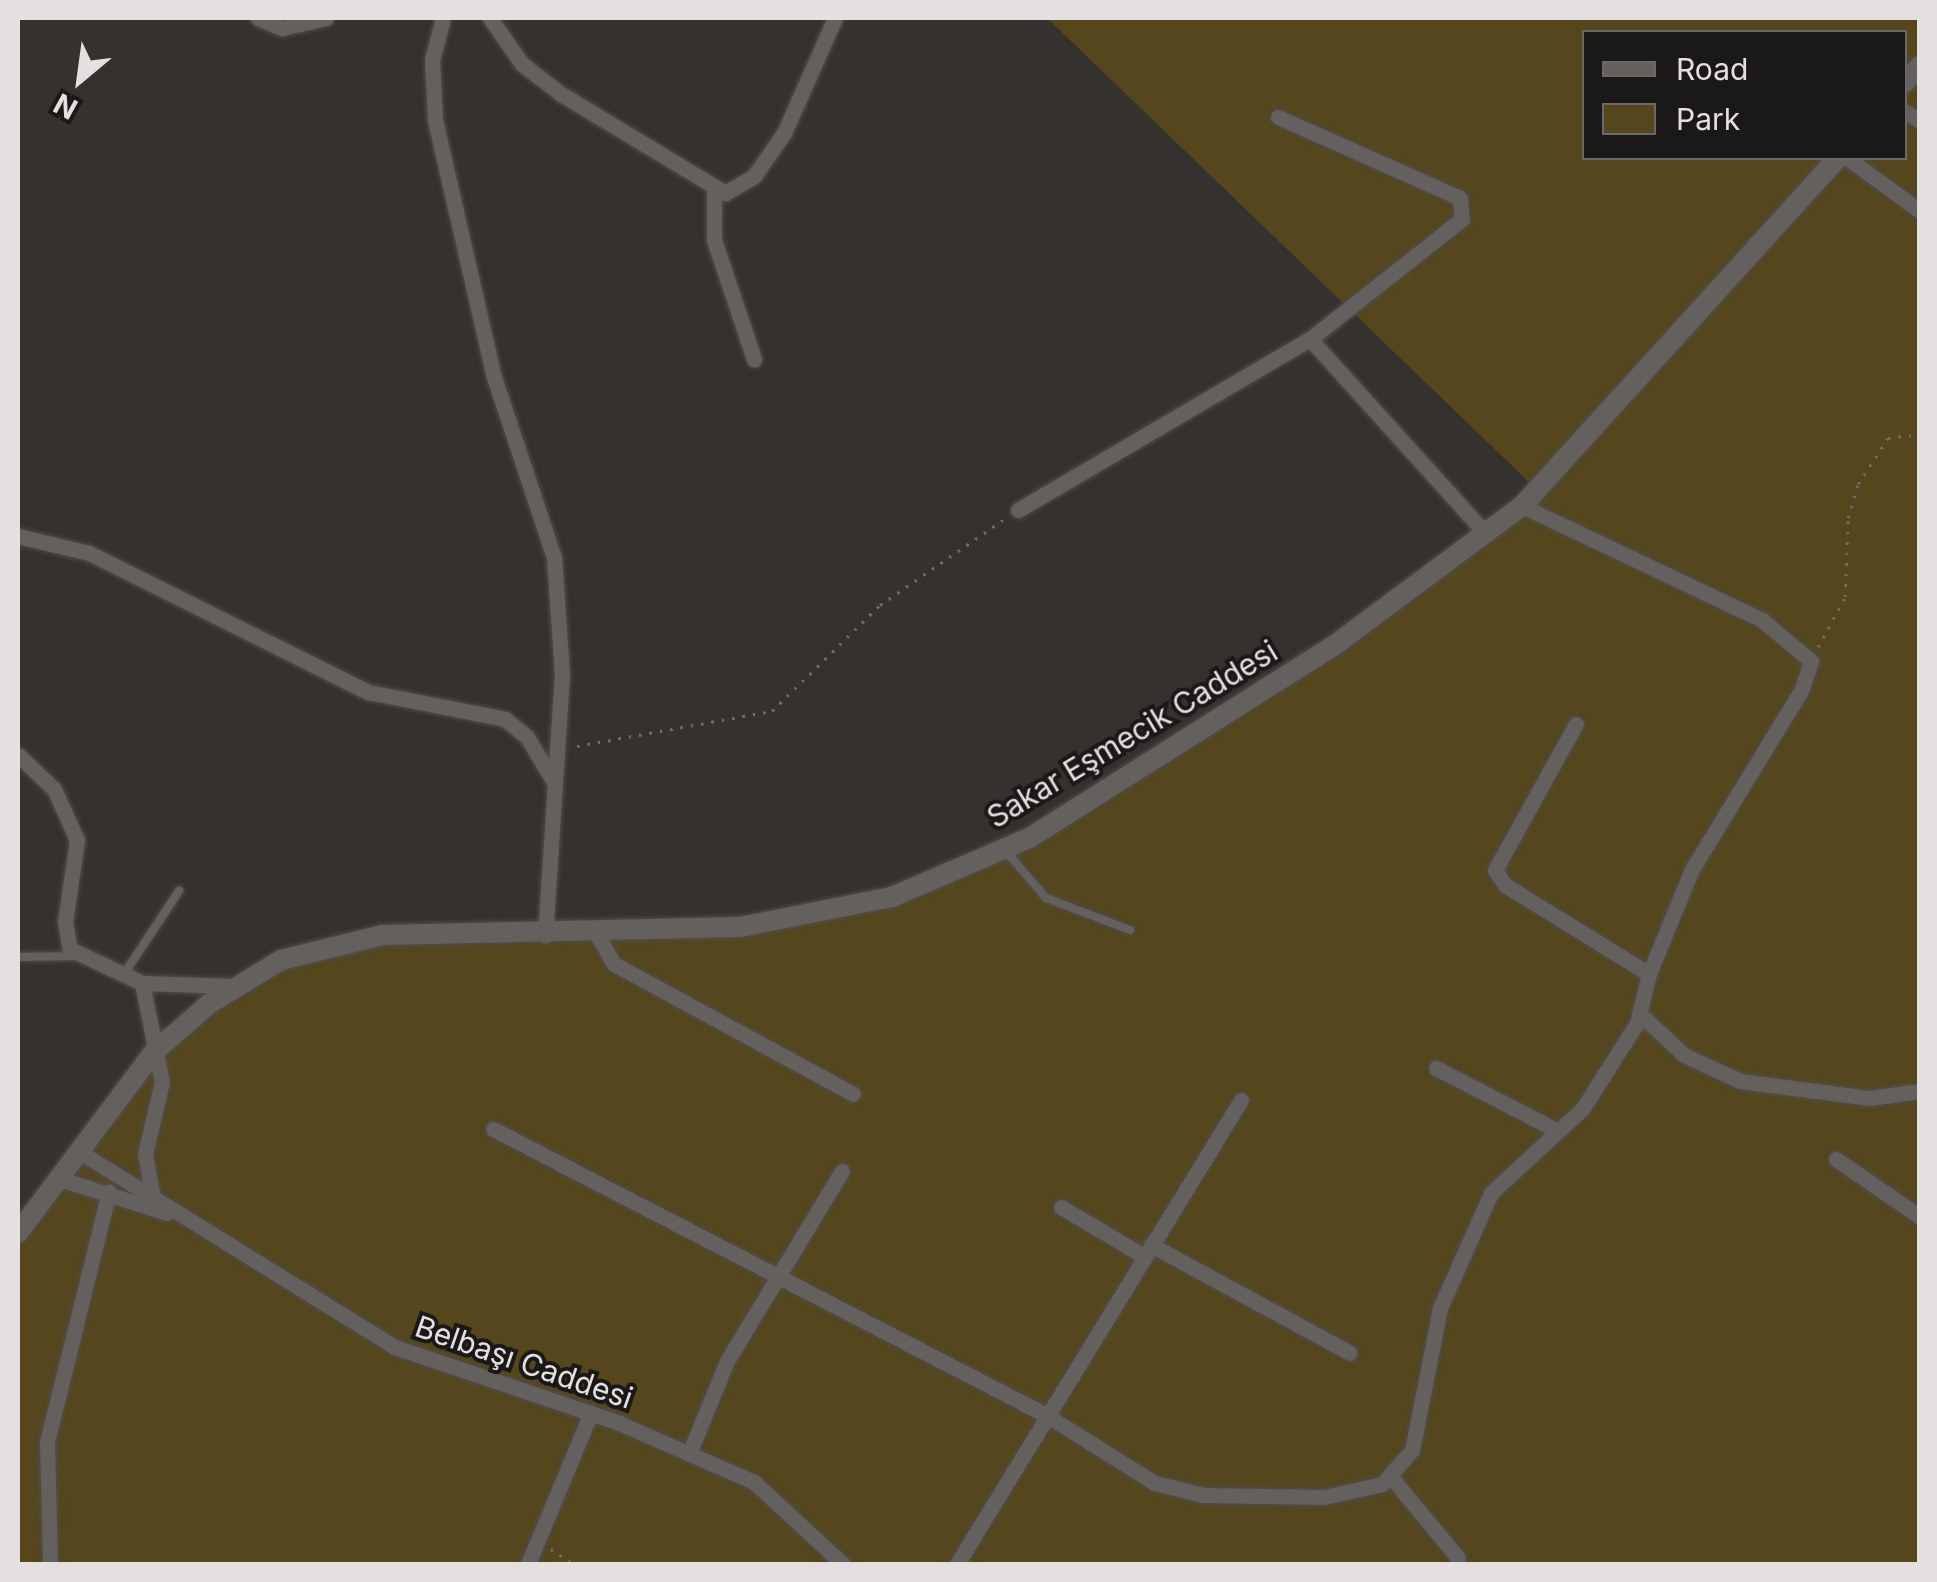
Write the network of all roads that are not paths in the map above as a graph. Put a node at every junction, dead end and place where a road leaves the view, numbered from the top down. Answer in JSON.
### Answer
{"nodes":[{"id":1,"x":258,"y":18,"type":"edge"},
{"id":2,"x":326,"y":18,"type":"edge"},
{"id":3,"x":443,"y":18,"type":"edge"},
{"id":4,"x":490,"y":18,"type":"edge"},
{"id":5,"x":835,"y":18,"type":"edge"},
{"id":6,"x":1278,"y":117,"type":"dead end"},
{"id":7,"x":1836,"y":160,"type":"edge"},
{"id":8,"x":1850,"y":160,"type":"edge"},
{"id":9,"x":714,"y":192,"type":"junction"},
{"id":10,"x":1920,"y":211,"type":"edge"},
{"id":11,"x":1310,"y":339,"type":"junction"},
{"id":12,"x":754,"y":359,"type":"dead end"},
{"id":13,"x":1522,"y":506,"type":"junction"},
{"id":14,"x":1018,"y":510,"type":"road end"},
{"id":15,"x":1484,"y":534,"type":"junction"},
{"id":16,"x":18,"y":536,"type":"edge"},
{"id":17,"x":1576,"y":724,"type":"dead end"},
{"id":18,"x":18,"y":755,"type":"edge"},
{"id":19,"x":556,"y":787,"type":"junction"},
{"id":20,"x":1004,"y":849,"type":"junction"},
{"id":21,"x":179,"y":891,"type":"dead end"},
{"id":22,"x":1130,"y":930,"type":"dead end"},
{"id":23,"x":596,"y":933,"type":"junction"},
{"id":24,"x":545,"y":935,"type":"junction"},
{"id":25,"x":77,"y":956,"type":"junction"},
{"id":26,"x":18,"y":957,"type":"edge"},
{"id":27,"x":123,"y":974,"type":"junction"},
{"id":28,"x":1649,"y":974,"type":"junction"},
{"id":29,"x":142,"y":983,"type":"junction"},
{"id":30,"x":234,"y":986,"type":"junction"},
{"id":31,"x":1638,"y":1013,"type":"junction"},
{"id":32,"x":154,"y":1052,"type":"junction"},
{"id":33,"x":1436,"y":1068,"type":"dead end"},
{"id":34,"x":1920,"y":1090,"type":"edge"},
{"id":35,"x":853,"y":1094,"type":"dead end"},
{"id":36,"x":1241,"y":1100,"type":"dead end"},
{"id":37,"x":494,"y":1129,"type":"dead end"},
{"id":38,"x":1556,"y":1130,"type":"junction"},
{"id":39,"x":80,"y":1152,"type":"junction"},
{"id":40,"x":1836,"y":1159,"type":"dead end"},
{"id":41,"x":842,"y":1172,"type":"dead end"},
{"id":42,"x":60,"y":1179,"type":"junction"},
{"id":43,"x":109,"y":1192,"type":"junction"},
{"id":44,"x":153,"y":1197,"type":"junction"},
{"id":45,"x":1061,"y":1207,"type":"dead end"},
{"id":46,"x":180,"y":1217,"type":"junction"},
{"id":47,"x":1920,"y":1217,"type":"edge"},
{"id":48,"x":18,"y":1233,"type":"edge"},
{"id":49,"x":1148,"y":1250,"type":"junction"},
{"id":50,"x":779,"y":1276,"type":"junction"},
{"id":51,"x":1350,"y":1353,"type":"dead end"},
{"id":52,"x":591,"y":1413,"type":"junction"},
{"id":53,"x":1046,"y":1415,"type":"junction"},
{"id":54,"x":689,"y":1454,"type":"junction"},
{"id":55,"x":1391,"y":1477,"type":"junction"},
{"id":56,"x":1458,"y":1558,"type":"dead end"},
{"id":57,"x":50,"y":1564,"type":"edge"},
{"id":58,"x":528,"y":1564,"type":"edge"},
{"id":59,"x":842,"y":1564,"type":"edge"},
{"id":60,"x":957,"y":1564,"type":"edge"}],
"edges":[{"from":1,"to":2,"type":"street"},
{"from":3,"to":19,"type":"street"},
{"from":4,"to":9,"type":"street"},
{"from":5,"to":9,"type":"street"},
{"from":6,"to":11,"type":"street"},
{"from":7,"to":13,"type":"street","name":"Sakar Eşmecik Caddesi"},
{"from":8,"to":10,"type":"street"},
{"from":9,"to":12,"type":"street"},
{"from":11,"to":14,"type":"street"},
{"from":11,"to":15,"type":"street"},
{"from":13,"to":15,"type":"street","name":"Sakar Eşmecik Caddesi"},
{"from":13,"to":28,"type":"street"},
{"from":15,"to":20,"type":"street","name":"Sakar Eşmecik Caddesi"},
{"from":16,"to":19,"type":"street"},
{"from":17,"to":28,"type":"street"},
{"from":18,"to":25,"type":"street"},
{"from":19,"to":24,"type":"street"},
{"from":20,"to":22,"type":"lane"},
{"from":20,"to":23,"type":"street","name":"Sakar Eşmecik Caddesi"},
{"from":21,"to":27,"type":"lane"},
{"from":23,"to":24,"type":"street","name":"Sakar Eşmecik Caddesi"},
{"from":23,"to":35,"type":"street"},
{"from":24,"to":30,"type":"street","name":"Sakar Eşmecik Caddesi"},
{"from":25,"to":26,"type":"lane"},
{"from":25,"to":27,"type":"street"},
{"from":27,"to":29,"type":"street"},
{"from":28,"to":31,"type":"street"},
{"from":29,"to":30,"type":"street"},
{"from":29,"to":32,"type":"street"},
{"from":30,"to":32,"type":"street","name":"Sakar Eşmecik Caddesi"},
{"from":31,"to":34,"type":"street"},
{"from":31,"to":38,"type":"street"},
{"from":32,"to":39,"type":"street","name":"Sakar Eşmecik Caddesi"},
{"from":32,"to":44,"type":"street"},
{"from":33,"to":38,"type":"street"},
{"from":36,"to":49,"type":"street"},
{"from":37,"to":50,"type":"street"},
{"from":38,"to":55,"type":"street"},
{"from":39,"to":42,"type":"street","name":"Sakar Eşmecik Caddesi"},
{"from":39,"to":44,"type":"street","name":"Belbaşı Caddesi"},
{"from":40,"to":47,"type":"street"},
{"from":41,"to":50,"type":"street"},
{"from":42,"to":43,"type":"street","name":"Belbaşı Caddesi"},
{"from":42,"to":48,"type":"street","name":"Sakar Eşmecik Caddesi"},
{"from":43,"to":46,"type":"street","name":"Belbaşı Caddesi"},
{"from":43,"to":57,"type":"street"},
{"from":44,"to":46,"type":"street","name":"Belbaşı Caddesi"},
{"from":45,"to":49,"type":"street"},
{"from":46,"to":52,"type":"street","name":"Belbaşı Caddesi"},
{"from":49,"to":51,"type":"street"},
{"from":49,"to":53,"type":"street"},
{"from":50,"to":53,"type":"street"},
{"from":50,"to":54,"type":"street"},
{"from":52,"to":54,"type":"street","name":"Belbaşı Caddesi"},
{"from":52,"to":58,"type":"street"},
{"from":53,"to":55,"type":"street"},
{"from":53,"to":60,"type":"street"},
{"from":54,"to":59,"type":"street","name":"Belbaşı Caddesi"},
{"from":55,"to":56,"type":"street"}]}
